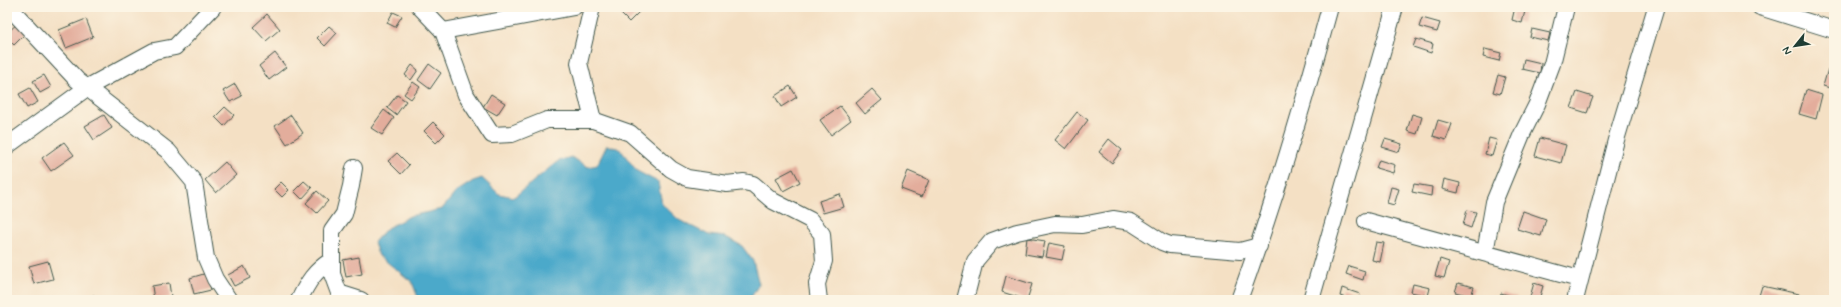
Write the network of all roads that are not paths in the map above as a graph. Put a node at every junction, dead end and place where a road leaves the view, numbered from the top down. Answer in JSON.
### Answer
{"nodes":[{"id":1,"x":9,"y":7,"type":"edge"},
{"id":2,"x":212,"y":7,"type":"edge"},
{"id":3,"x":420,"y":7,"type":"edge"},
{"id":4,"x":574,"y":7,"type":"edge"},
{"id":5,"x":592,"y":7,"type":"edge"},
{"id":6,"x":1330,"y":7,"type":"edge"},
{"id":7,"x":1395,"y":7,"type":"edge"},
{"id":8,"x":1566,"y":7,"type":"edge"},
{"id":9,"x":1656,"y":7,"type":"edge"},
{"id":10,"x":1760,"y":7,"type":"edge"},
{"id":11,"x":443,"y":30,"type":"junction"},
{"id":12,"x":1834,"y":30,"type":"edge"},
{"id":13,"x":88,"y":87,"type":"junction"},
{"id":14,"x":593,"y":120,"type":"junction"},
{"id":15,"x":7,"y":146,"type":"edge"},
{"id":16,"x":354,"y":168,"type":"dead end"},
{"id":17,"x":1366,"y":221,"type":"dead end"},
{"id":18,"x":1259,"y":246,"type":"junction"},
{"id":19,"x":1485,"y":253,"type":"junction"},
{"id":20,"x":332,"y":260,"type":"junction"},
{"id":21,"x":1580,"y":279,"type":"junction"},
{"id":22,"x":229,"y":300,"type":"edge"},
{"id":23,"x":299,"y":300,"type":"edge"},
{"id":24,"x":361,"y":300,"type":"edge"},
{"id":25,"x":819,"y":300,"type":"edge"},
{"id":26,"x":965,"y":300,"type":"edge"},
{"id":27,"x":1239,"y":300,"type":"edge"},
{"id":28,"x":1311,"y":300,"type":"edge"},
{"id":29,"x":1575,"y":300,"type":"edge"}],
"edges":[{"from":1,"to":13,"type":"street"},
{"from":2,"to":13,"type":"street"},
{"from":3,"to":11,"type":"street"},
{"from":4,"to":11,"type":"street"},
{"from":5,"to":14,"type":"street"},
{"from":6,"to":18,"type":"street"},
{"from":7,"to":28,"type":"street"},
{"from":8,"to":19,"type":"street"},
{"from":9,"to":21,"type":"street"},
{"from":10,"to":12,"type":"street"},
{"from":11,"to":14,"type":"street"},
{"from":13,"to":15,"type":"street"},
{"from":13,"to":22,"type":"street"},
{"from":14,"to":25,"type":"street"},
{"from":16,"to":20,"type":"street"},
{"from":17,"to":19,"type":"street"},
{"from":18,"to":26,"type":"street"},
{"from":18,"to":27,"type":"street"},
{"from":19,"to":21,"type":"street"},
{"from":20,"to":23,"type":"street"},
{"from":20,"to":24,"type":"street"},
{"from":21,"to":29,"type":"street"}]}
